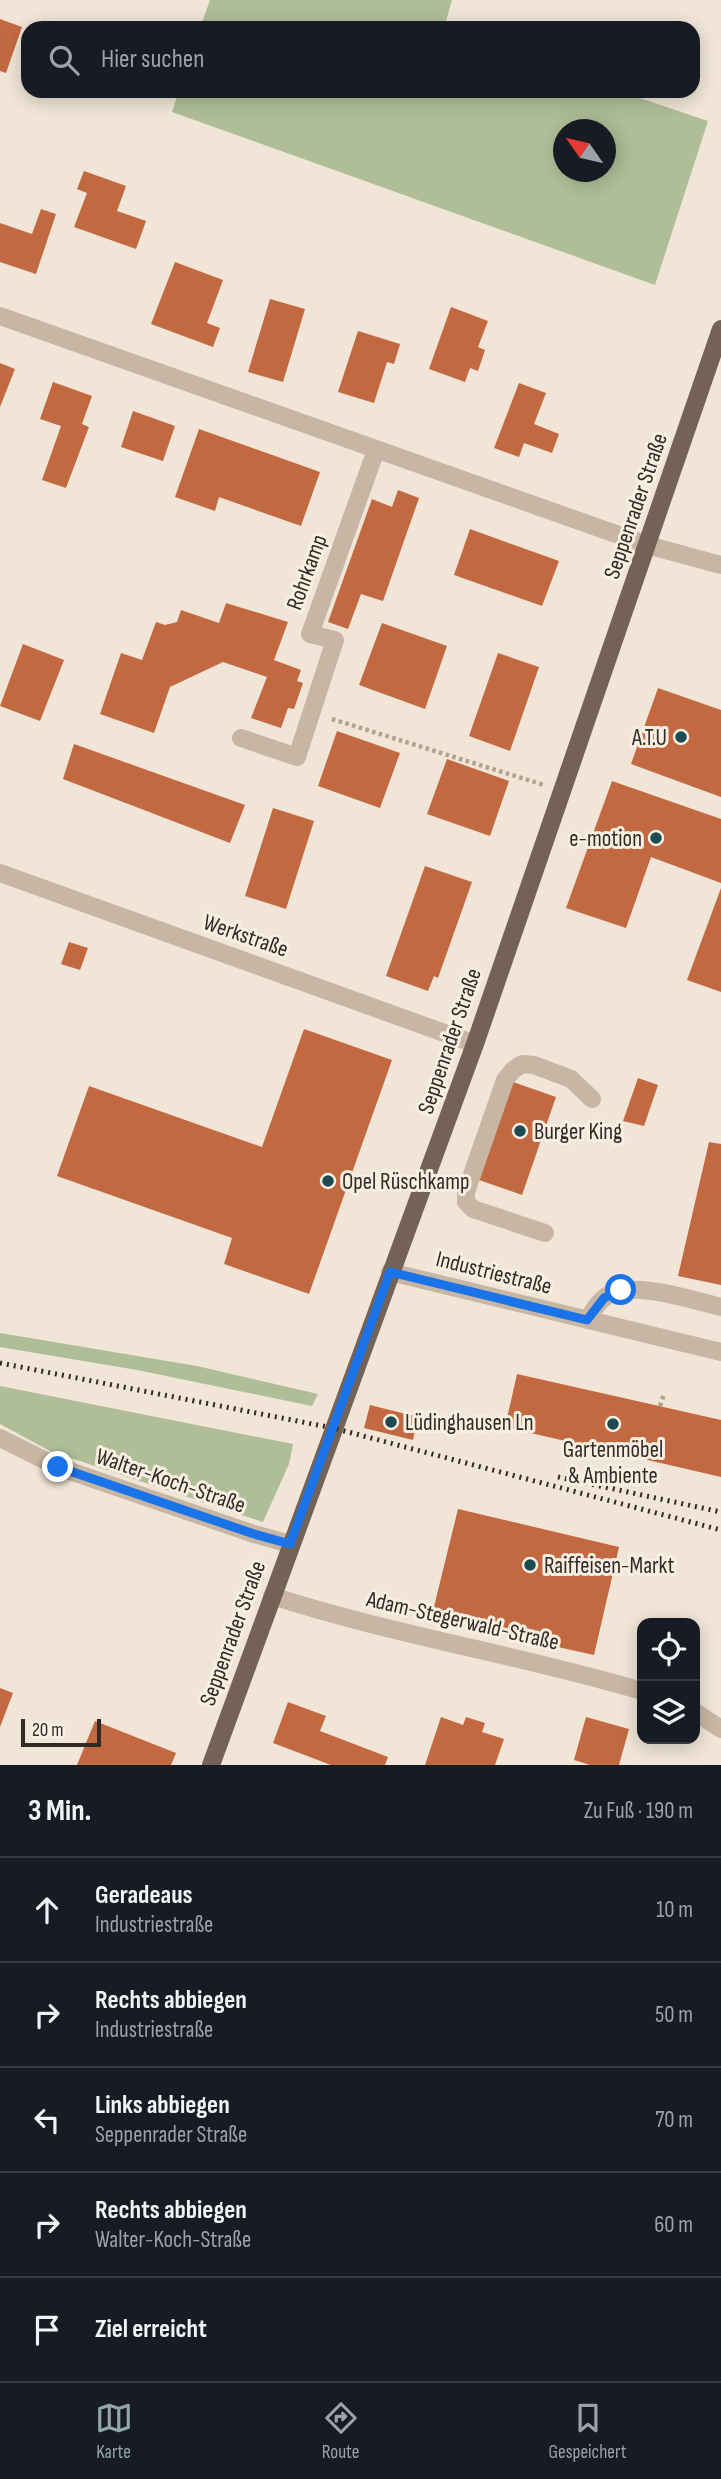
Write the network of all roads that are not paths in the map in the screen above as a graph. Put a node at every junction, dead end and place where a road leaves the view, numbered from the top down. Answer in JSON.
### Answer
{"nodes":[{"id":1,"x":0,"y":316,"type":"edge"},
{"id":2,"x":721,"y":330,"type":"edge"},
{"id":3,"x":376,"y":450,"type":"junction"},
{"id":4,"x":647,"y":545,"type":"junction"},
{"id":5,"x":721,"y":565,"type":"edge"},
{"id":6,"x":241,"y":738,"type":"dead end"},
{"id":7,"x":0,"y":873,"type":"edge"},
{"id":8,"x":475,"y":1044,"type":"junction"},
{"id":9,"x":592,"y":1099,"type":"dead end"},
{"id":10,"x":545,"y":1233,"type":"dead end"},
{"id":11,"x":390,"y":1272,"type":"junction"},
{"id":12,"x":721,"y":1307,"type":"edge"},
{"id":13,"x":587,"y":1320,"type":"junction"},
{"id":14,"x":721,"y":1352,"type":"edge"},
{"id":15,"x":0,"y":1438,"type":"edge"},
{"id":16,"x":290,"y":1544,"type":"junction"},
{"id":17,"x":272,"y":1596,"type":"junction"},
{"id":18,"x":637,"y":1689,"type":"edge"},
{"id":19,"x":700,"y":1715,"type":"edge"},
{"id":20,"x":721,"y":1728,"type":"edge"},
{"id":21,"x":211,"y":1765,"type":"edge"}],
"edges":[{"from":1,"to":3,"type":"street"},
{"from":2,"to":4,"type":"main road","name":"Seppenrader Straße"},
{"from":3,"to":4,"type":"street"},
{"from":3,"to":6,"type":"street","name":"Rohrkamp"},
{"from":4,"to":5,"type":"street"},
{"from":4,"to":8,"type":"main road","name":"Seppenrader Straße"},
{"from":7,"to":8,"type":"street","name":"Werkstraße"},
{"from":8,"to":11,"type":"main road","name":"Seppenrader Straße"},
{"from":9,"to":10,"type":"street"},
{"from":11,"to":13,"type":"street","name":"Industriestraße"},
{"from":11,"to":16,"type":"main road","name":"Seppenrader Straße"},
{"from":12,"to":13,"type":"street"},
{"from":13,"to":14,"type":"street","name":"Industriestraße"},
{"from":15,"to":16,"type":"street","name":"Walter-Koch-Straße"},
{"from":16,"to":17,"type":"main road","name":"Seppenrader Straße"},
{"from":17,"to":18,"type":"street","name":"Adam-Stegerwald-Straße"},
{"from":17,"to":21,"type":"main road","name":"Seppenrader Straße"},
{"from":19,"to":20,"type":"street"}]}
